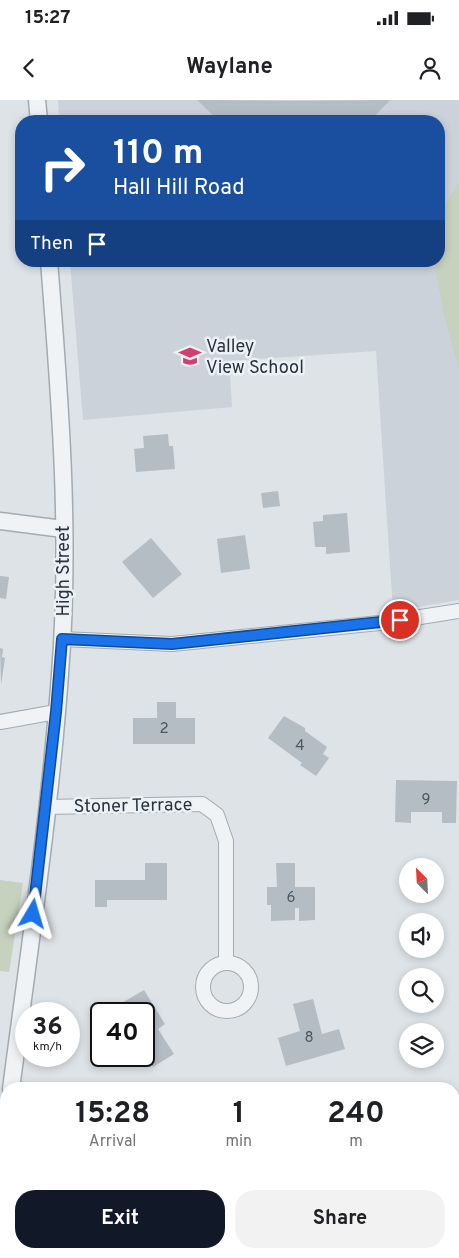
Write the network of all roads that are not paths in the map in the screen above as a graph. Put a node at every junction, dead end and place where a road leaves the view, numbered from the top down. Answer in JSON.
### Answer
{"nodes":[{"id":1,"x":37,"y":100,"type":"edge"},
{"id":2,"x":38,"y":115,"type":"edge"},
{"id":3,"x":49,"y":267,"type":"edge"},
{"id":4,"x":0,"y":521,"type":"edge"},
{"id":5,"x":63,"y":529,"type":"junction"},
{"id":6,"x":459,"y":611,"type":"edge"},
{"id":7,"x":62,"y":639,"type":"junction"},
{"id":8,"x":56,"y":712,"type":"junction"},
{"id":9,"x":0,"y":722,"type":"edge"},
{"id":10,"x":46,"y":807,"type":"junction"},
{"id":11,"x":226,"y":962,"type":"dead end"},
{"id":12,"x":12,"y":1082,"type":"edge"}],
"edges":[{"from":1,"to":2,"type":"street"},
{"from":3,"to":5,"type":"street","name":"High Street"},
{"from":4,"to":5,"type":"street"},
{"from":5,"to":7,"type":"street","name":"High Street"},
{"from":6,"to":7,"type":"street"},
{"from":7,"to":8,"type":"street","name":"High Street"},
{"from":8,"to":9,"type":"street"},
{"from":8,"to":10,"type":"street","name":"High Street"},
{"from":10,"to":11,"type":"street","name":"Stoner Terrace"},
{"from":10,"to":12,"type":"street","name":"High Street"}]}
